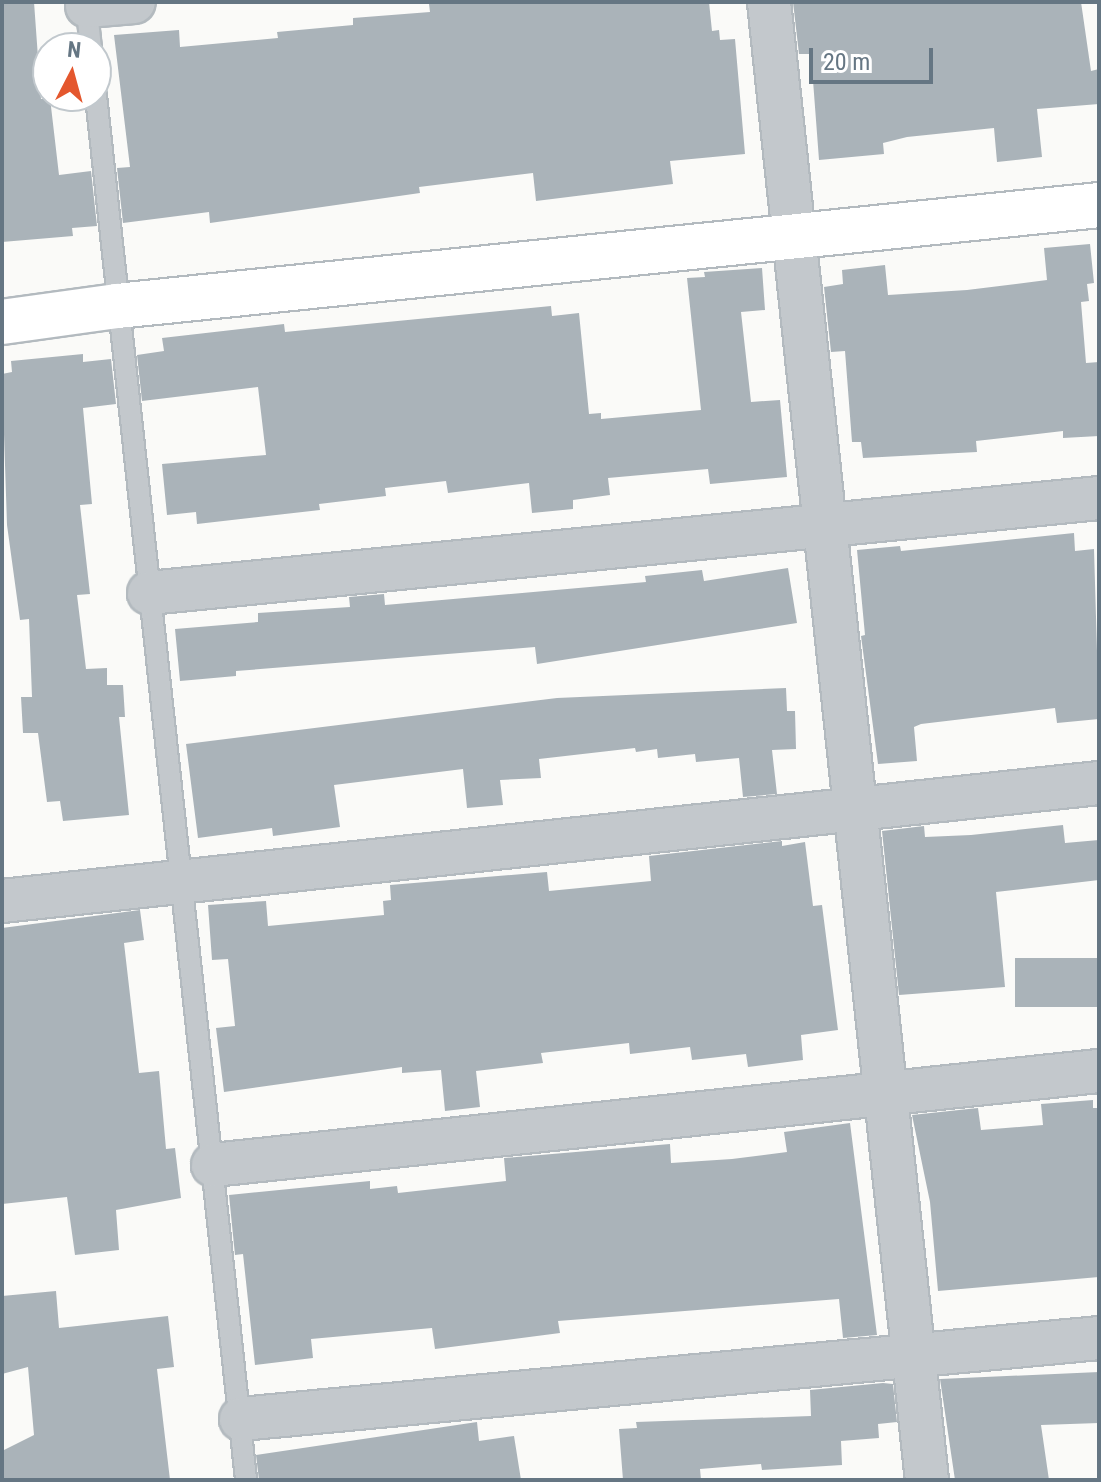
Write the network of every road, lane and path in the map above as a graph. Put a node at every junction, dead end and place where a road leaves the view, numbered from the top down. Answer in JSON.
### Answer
{"nodes":[{"id":1,"x":134,"y":2,"type":"edge"},
{"id":2,"x":769,"y":2,"type":"edge"},
{"id":3,"x":87,"y":4,"type":"edge"},
{"id":4,"x":90,"y":32,"type":"edge"},
{"id":5,"x":98,"y":112,"type":"edge"},
{"id":6,"x":1099,"y":205,"type":"edge"},
{"id":7,"x":795,"y":237,"type":"junction"},
{"id":8,"x":117,"y":306,"type":"junction"},
{"id":9,"x":2,"y":322,"type":"edge"},
{"id":10,"x":1099,"y":498,"type":"edge"},
{"id":11,"x":825,"y":527,"type":"junction"},
{"id":12,"x":149,"y":593,"type":"junction"},
{"id":13,"x":1099,"y":783,"type":"edge"},
{"id":14,"x":855,"y":807,"type":"junction"},
{"id":15,"x":181,"y":879,"type":"junction"},
{"id":16,"x":2,"y":901,"type":"edge"},
{"id":17,"x":1099,"y":1071,"type":"edge"},
{"id":18,"x":886,"y":1095,"type":"junction"},
{"id":19,"x":213,"y":1165,"type":"junction"},
{"id":20,"x":1099,"y":1338,"type":"edge"},
{"id":21,"x":913,"y":1355,"type":"junction"},
{"id":22,"x":241,"y":1419,"type":"junction"},
{"id":23,"x":246,"y":1480,"type":"edge"},
{"id":24,"x":927,"y":1480,"type":"edge"}],
"edges":[{"from":1,"to":3,"type":"street"},
{"from":2,"to":7,"type":"street"},
{"from":3,"to":4,"type":"lane"},
{"from":5,"to":8,"type":"lane"},
{"from":6,"to":7,"type":"street"},
{"from":7,"to":8,"type":"street"},
{"from":7,"to":11,"type":"street"},
{"from":8,"to":9,"type":"street"},
{"from":8,"to":12,"type":"lane"},
{"from":10,"to":11,"type":"street"},
{"from":11,"to":12,"type":"street"},
{"from":11,"to":14,"type":"street"},
{"from":12,"to":15,"type":"lane"},
{"from":13,"to":14,"type":"street"},
{"from":14,"to":15,"type":"street"},
{"from":14,"to":18,"type":"street"},
{"from":15,"to":16,"type":"street"},
{"from":15,"to":19,"type":"lane"},
{"from":17,"to":18,"type":"street"},
{"from":18,"to":19,"type":"street"},
{"from":18,"to":21,"type":"street"},
{"from":19,"to":22,"type":"lane"},
{"from":20,"to":21,"type":"street"},
{"from":21,"to":22,"type":"street"},
{"from":21,"to":24,"type":"street"},
{"from":22,"to":23,"type":"lane"}]}
